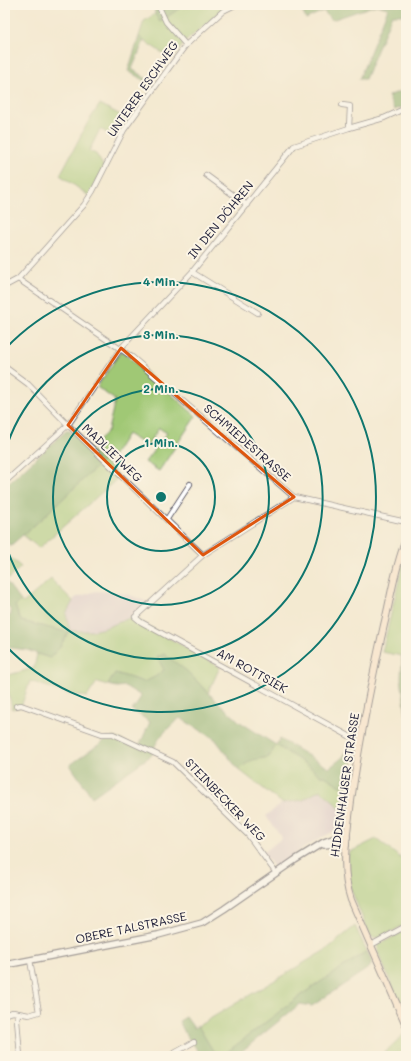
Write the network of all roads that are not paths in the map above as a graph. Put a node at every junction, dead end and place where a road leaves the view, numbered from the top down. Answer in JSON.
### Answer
{"nodes":[{"id":1,"x":158,"y":5,"type":"edge"},
{"id":2,"x":234,"y":5,"type":"edge"},
{"id":3,"x":186,"y":46,"type":"junction"},
{"id":4,"x":342,"y":105,"type":"dead end"},
{"id":5,"x":406,"y":108,"type":"edge"},
{"id":6,"x":349,"y":128,"type":"junction"},
{"id":7,"x":206,"y":175,"type":"dead end"},
{"id":8,"x":247,"y":205,"type":"junction"},
{"id":9,"x":192,"y":272,"type":"junction"},
{"id":10,"x":18,"y":279,"type":"junction"},
{"id":11,"x":5,"y":286,"type":"edge"},
{"id":12,"x":258,"y":313,"type":"dead end"},
{"id":13,"x":121,"y":348,"type":"junction"},
{"id":14,"x":5,"y":367,"type":"edge"},
{"id":15,"x":68,"y":425,"type":"junction"},
{"id":16,"x":5,"y":482,"type":"edge"},
{"id":17,"x":190,"y":484,"type":"dead end"},
{"id":18,"x":294,"y":497,"type":"junction"},
{"id":19,"x":167,"y":519,"type":"junction"},
{"id":20,"x":406,"y":522,"type":"edge"},
{"id":21,"x":406,"y":540,"type":"edge"},
{"id":22,"x":204,"y":555,"type":"junction"},
{"id":23,"x":16,"y":706,"type":"dead end"},
{"id":24,"x":360,"y":742,"type":"junction"},
{"id":25,"x":347,"y":836,"type":"junction"},
{"id":26,"x":346,"y":845,"type":"junction"},
{"id":27,"x":313,"y":849,"type":"junction"},
{"id":28,"x":276,"y":873,"type":"junction"},
{"id":29,"x":406,"y":926,"type":"edge"},
{"id":30,"x":371,"y":945,"type":"junction"},
{"id":31,"x":30,"y":960,"type":"junction"},
{"id":32,"x":5,"y":965,"type":"edge"},
{"id":33,"x":5,"y":1014,"type":"edge"},
{"id":34,"x":18,"y":1014,"type":"junction"},
{"id":35,"x":406,"y":1025,"type":"edge"},
{"id":36,"x":194,"y":1042,"type":"dead end"},
{"id":37,"x":171,"y":1055,"type":"edge"},
{"id":38,"x":20,"y":1056,"type":"edge"}],
"edges":[{"from":1,"to":3,"type":"street"},
{"from":2,"to":3,"type":"street","name":"UNTERER ESCHWEG"},
{"from":3,"to":10,"type":"street","name":"UNTERER ESCHWEG"},
{"from":4,"to":6,"type":"street"},
{"from":5,"to":6,"type":"street","name":"IN DEN DÖHREN"},
{"from":6,"to":8,"type":"street","name":"IN DEN DÖHREN"},
{"from":7,"to":8,"type":"street"},
{"from":8,"to":9,"type":"street","name":"IN DEN DÖHREN"},
{"from":9,"to":12,"type":"street"},
{"from":9,"to":13,"type":"street","name":"IN DEN DÖHREN"},
{"from":10,"to":11,"type":"street","name":"UNTERER ESCHWEG"},
{"from":10,"to":13,"type":"street","name":"SCHMIEDESTRASSE"},
{"from":13,"to":15,"type":"street","name":"IN DEN DÖHREN"},
{"from":13,"to":18,"type":"street","name":"SCHMIEDESTRASSE"},
{"from":14,"to":15,"type":"street","name":"MADLIETWEG"},
{"from":15,"to":16,"type":"street","name":"IN DEN DÖHREN"},
{"from":15,"to":19,"type":"street","name":"MADLIETWEG"},
{"from":17,"to":19,"type":"street"},
{"from":18,"to":20,"type":"street","name":"SCHMIEDESTRASSE"},
{"from":18,"to":22,"type":"street"},
{"from":19,"to":22,"type":"street","name":"MADLIETWEG"},
{"from":21,"to":24,"type":"main road","name":"HIDDENHAUSER STRASSE"},
{"from":22,"to":24,"type":"street","name":"AM ROTTSIEK"},
{"from":23,"to":28,"type":"street","name":"STEINBECKER WEG"},
{"from":24,"to":25,"type":"main road","name":"HIDDENHAUSER STRASSE"},
{"from":25,"to":26,"type":"main road","name":"HIDDENHAUSER STRASSE"},
{"from":25,"to":27,"type":"street","name":"OBERE TALSTRASSE"},
{"from":26,"to":27,"type":"street","name":"OBERE TALSTRASSE"},
{"from":26,"to":30,"type":"main road","name":"HIDDENHAUSER STRASSE"},
{"from":27,"to":28,"type":"street","name":"OBERE TALSTRASSE"},
{"from":28,"to":31,"type":"street","name":"OBERE TALSTRASSE"},
{"from":29,"to":30,"type":"street"},
{"from":30,"to":35,"type":"main road","name":"HIDDENHAUSER STRASSE"},
{"from":31,"to":32,"type":"street","name":"OBERE TALSTRASSE"},
{"from":31,"to":34,"type":"street"},
{"from":33,"to":34,"type":"street"},
{"from":34,"to":38,"type":"street"},
{"from":36,"to":37,"type":"street"}]}
